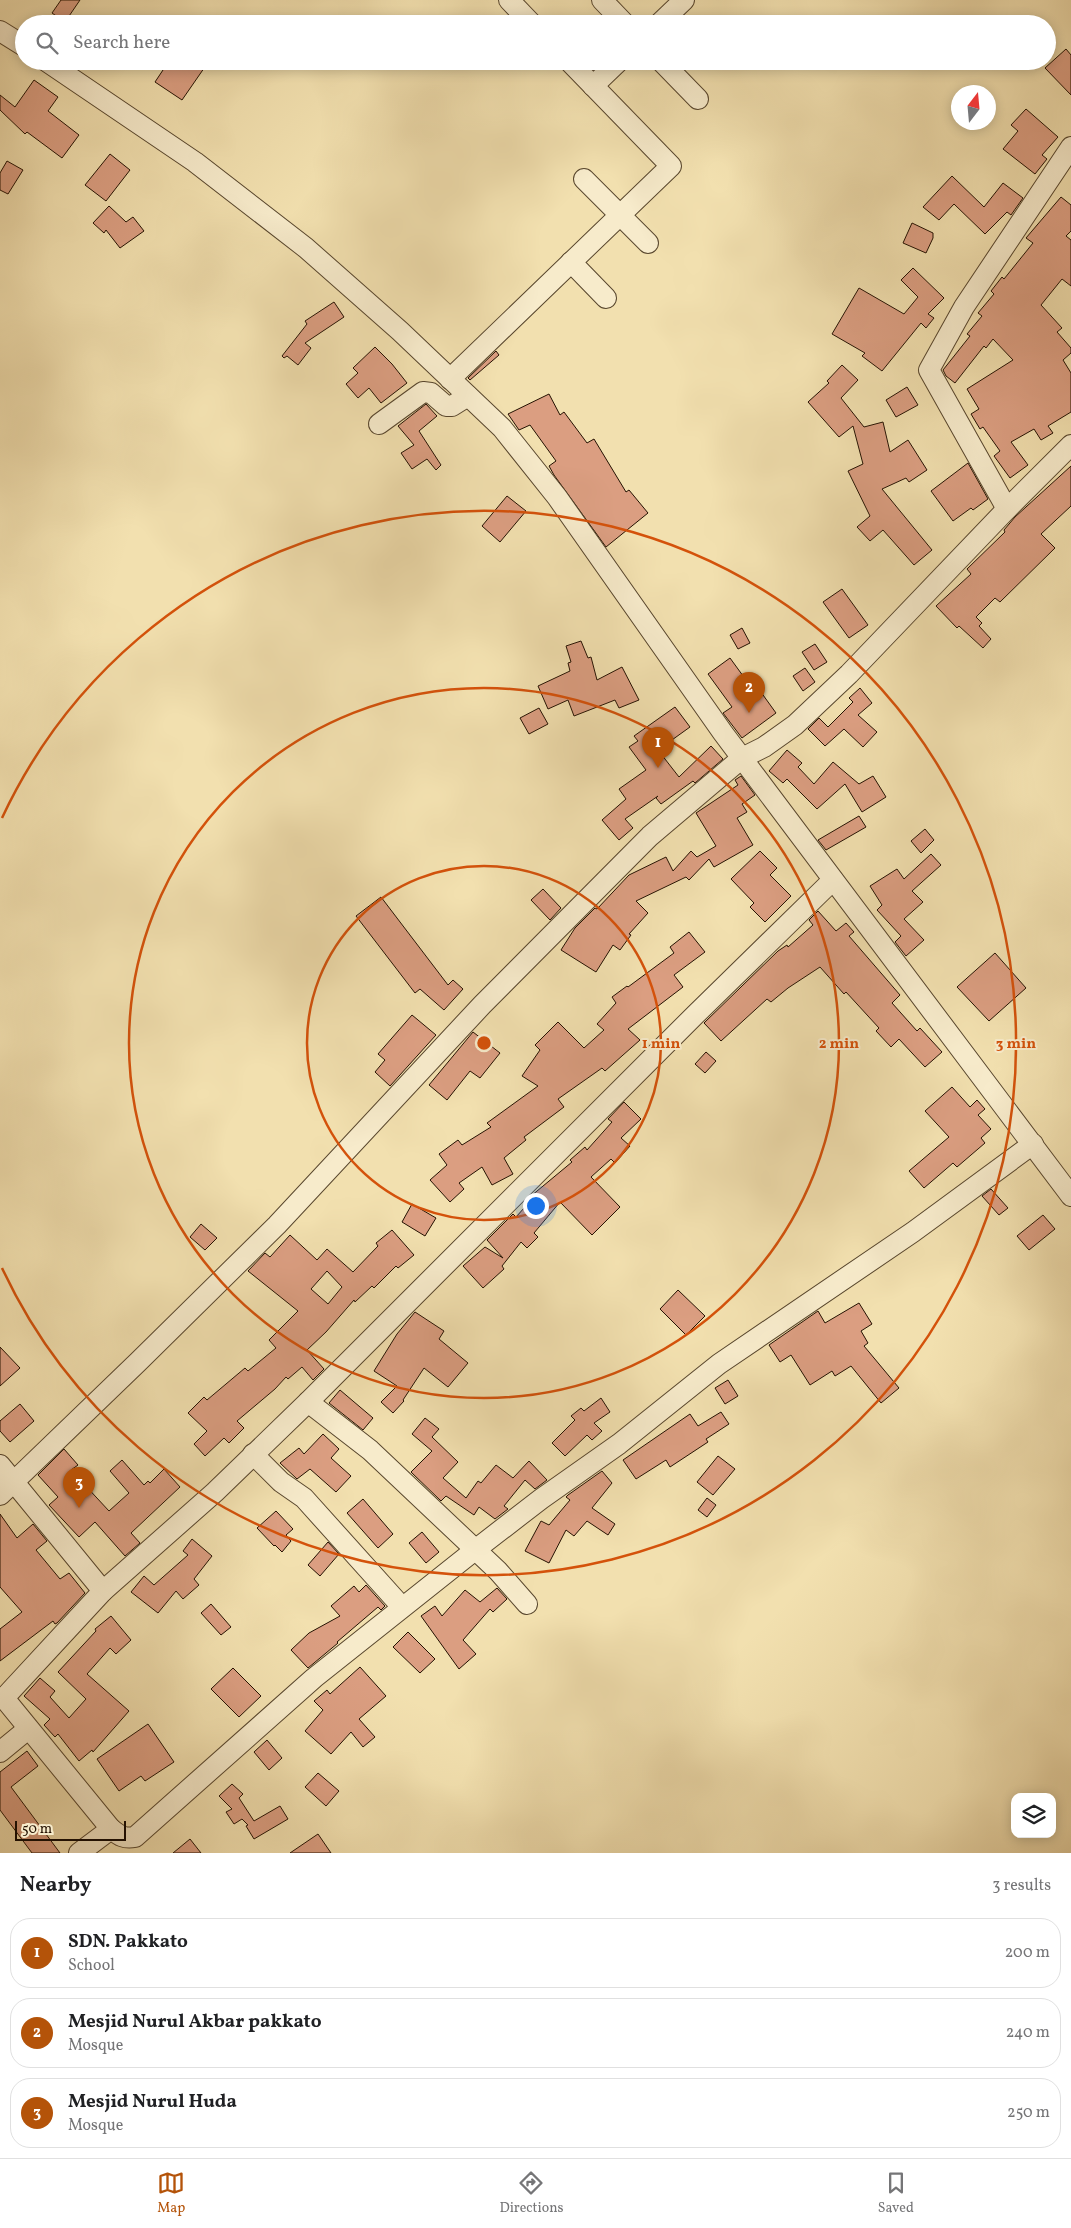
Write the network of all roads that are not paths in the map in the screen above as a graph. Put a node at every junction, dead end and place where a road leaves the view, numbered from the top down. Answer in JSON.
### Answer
{"nodes":[{"id":1,"x":509,"y":0,"type":"edge"},
{"id":2,"x":602,"y":0,"type":"edge"},
{"id":3,"x":684,"y":0,"type":"edge"},
{"id":4,"x":523,"y":15,"type":"edge"},
{"id":5,"x":616,"y":15,"type":"edge"},
{"id":6,"x":668,"y":15,"type":"edge"},
{"id":7,"x":0,"y":31,"type":"edge"},
{"id":8,"x":15,"y":40,"type":"edge"},
{"id":9,"x":59,"y":70,"type":"edge"},
{"id":10,"x":577,"y":70,"type":"edge"},
{"id":11,"x":610,"y":70,"type":"edge"},
{"id":12,"x":671,"y":70,"type":"edge"},
{"id":13,"x":593,"y":86,"type":"junction"},
{"id":14,"x":698,"y":98,"type":"dead end"},
{"id":15,"x":1071,"y":147,"type":"edge"},
{"id":16,"x":584,"y":179,"type":"dead end"},
{"id":17,"x":620,"y":215,"type":"junction"},
{"id":18,"x":648,"y":243,"type":"dead end"},
{"id":19,"x":571,"y":262,"type":"junction"},
{"id":20,"x":606,"y":298,"type":"dead end"},
{"id":21,"x":450,"y":379,"type":"junction"},
{"id":22,"x":468,"y":396,"type":"junction"},
{"id":23,"x":378,"y":424,"type":"dead end"},
{"id":24,"x":1071,"y":445,"type":"edge"},
{"id":25,"x":1007,"y":508,"type":"junction"},
{"id":26,"x":742,"y":758,"type":"junction"},
{"id":27,"x":833,"y":880,"type":"junction"},
{"id":28,"x":1033,"y":1144,"type":"junction"},
{"id":29,"x":1071,"y":1196,"type":"edge"},
{"id":30,"x":308,"y":1402,"type":"junction"},
{"id":31,"x":253,"y":1454,"type":"junction"},
{"id":32,"x":0,"y":1465,"type":"edge"},
{"id":33,"x":7,"y":1488,"type":"edge"},
{"id":34,"x":475,"y":1550,"type":"junction"},
{"id":35,"x":103,"y":1591,"type":"junction"},
{"id":36,"x":527,"y":1604,"type":"dead end"},
{"id":37,"x":402,"y":1607,"type":"junction"},
{"id":38,"x":2,"y":1697,"type":"edge"},
{"id":39,"x":28,"y":1729,"type":"junction"},
{"id":40,"x":0,"y":1752,"type":"edge"},
{"id":41,"x":111,"y":1829,"type":"junction"},
{"id":42,"x":79,"y":1853,"type":"edge"}],
"edges":[{"from":1,"to":4,"type":"street"},
{"from":2,"to":5,"type":"street"},
{"from":3,"to":6,"type":"street"},
{"from":7,"to":8,"type":"street"},
{"from":9,"to":21,"type":"street"},
{"from":10,"to":13,"type":"street"},
{"from":11,"to":13,"type":"street"},
{"from":12,"to":14,"type":"street"},
{"from":13,"to":17,"type":"street"},
{"from":15,"to":25,"type":"street"},
{"from":16,"to":17,"type":"street"},
{"from":17,"to":18,"type":"street"},
{"from":17,"to":19,"type":"street"},
{"from":19,"to":20,"type":"street"},
{"from":19,"to":21,"type":"street"},
{"from":21,"to":22,"type":"street"},
{"from":22,"to":23,"type":"street"},
{"from":22,"to":26,"type":"street"},
{"from":24,"to":25,"type":"street"},
{"from":25,"to":26,"type":"street"},
{"from":26,"to":27,"type":"street"},
{"from":26,"to":33,"type":"street"},
{"from":27,"to":28,"type":"street"},
{"from":27,"to":30,"type":"street"},
{"from":28,"to":29,"type":"street"},
{"from":28,"to":34,"type":"street"},
{"from":30,"to":31,"type":"street"},
{"from":30,"to":34,"type":"street"},
{"from":31,"to":35,"type":"street"},
{"from":31,"to":37,"type":"street"},
{"from":32,"to":33,"type":"street"},
{"from":33,"to":35,"type":"street"},
{"from":34,"to":36,"type":"street"},
{"from":34,"to":37,"type":"street"},
{"from":35,"to":38,"type":"street"},
{"from":37,"to":41,"type":"street"},
{"from":38,"to":39,"type":"street"},
{"from":39,"to":40,"type":"street"},
{"from":39,"to":41,"type":"street"},
{"from":41,"to":42,"type":"street"}]}
